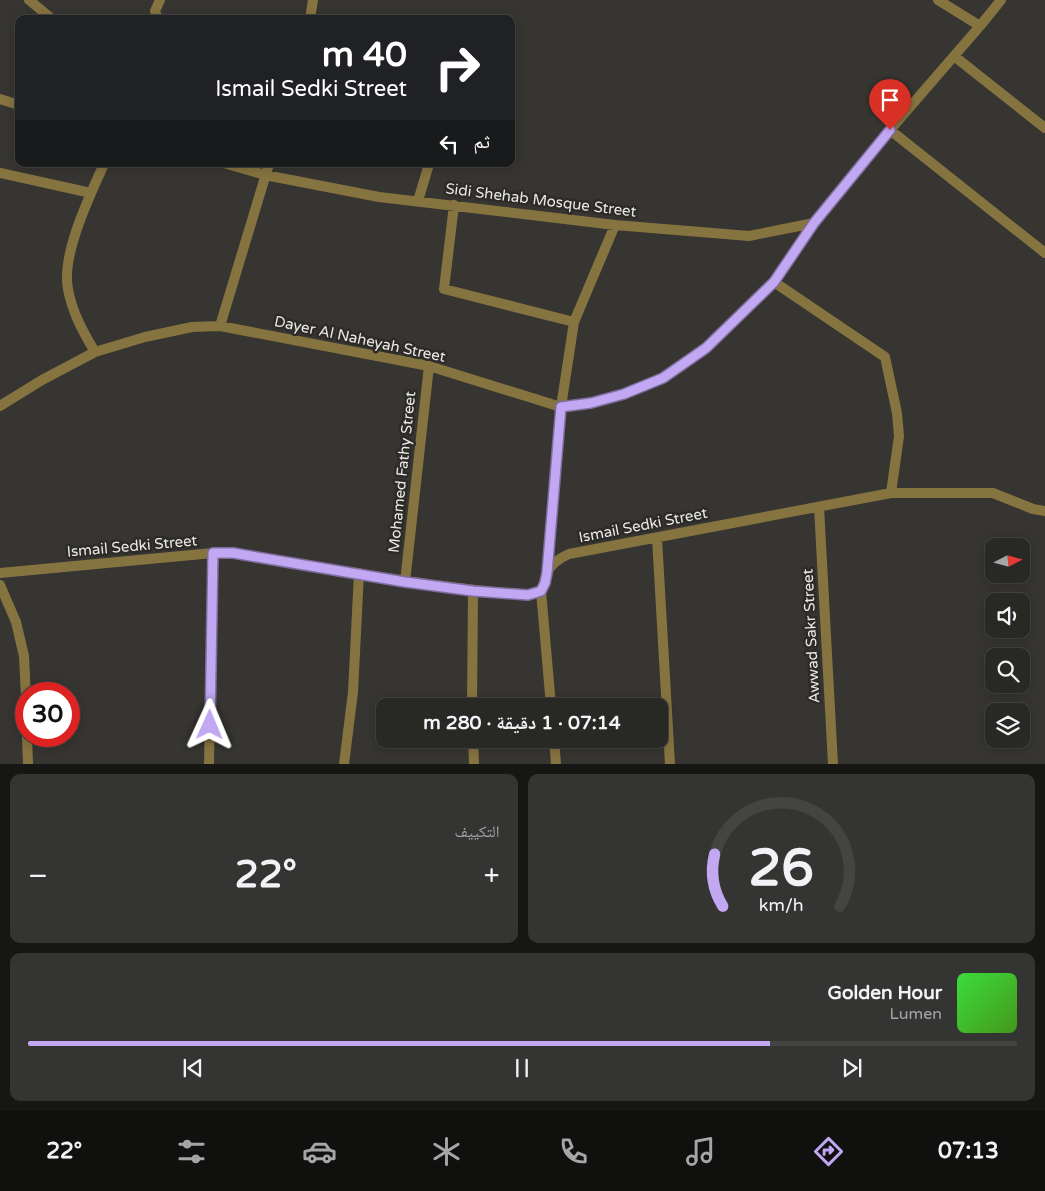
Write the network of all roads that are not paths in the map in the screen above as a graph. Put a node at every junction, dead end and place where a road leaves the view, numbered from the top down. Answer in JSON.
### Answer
{"nodes":[{"id":1,"x":29,"y":0,"type":"edge"},
{"id":2,"x":160,"y":0,"type":"edge"},
{"id":3,"x":313,"y":0,"type":"edge"},
{"id":4,"x":938,"y":0,"type":"edge"},
{"id":5,"x":1001,"y":0,"type":"edge"},
{"id":6,"x":47,"y":15,"type":"edge"},
{"id":7,"x":156,"y":15,"type":"edge"},
{"id":8,"x":311,"y":15,"type":"edge"},
{"id":9,"x":980,"y":26,"type":"junction"},
{"id":10,"x":954,"y":56,"type":"junction"},
{"id":11,"x":0,"y":100,"type":"edge"},
{"id":12,"x":15,"y":104,"type":"edge"},
{"id":13,"x":1045,"y":128,"type":"edge"},
{"id":14,"x":890,"y":130,"type":"junction"},
{"id":15,"x":103,"y":167,"type":"edge"},
{"id":16,"x":237,"y":167,"type":"edge"},
{"id":17,"x":268,"y":167,"type":"edge"},
{"id":18,"x":428,"y":167,"type":"edge"},
{"id":19,"x":0,"y":173,"type":"edge"},
{"id":20,"x":265,"y":175,"type":"junction"},
{"id":21,"x":91,"y":193,"type":"junction"},
{"id":22,"x":418,"y":201,"type":"junction"},
{"id":23,"x":454,"y":205,"type":"junction"},
{"id":24,"x":814,"y":223,"type":"junction"},
{"id":25,"x":615,"y":225,"type":"junction"},
{"id":26,"x":1045,"y":253,"type":"edge"},
{"id":27,"x":774,"y":282,"type":"junction"},
{"id":28,"x":574,"y":322,"type":"junction"},
{"id":29,"x":220,"y":326,"type":"junction"},
{"id":30,"x":95,"y":352,"type":"junction"},
{"id":31,"x":429,"y":366,"type":"junction"},
{"id":32,"x":0,"y":406,"type":"edge"},
{"id":33,"x":561,"y":407,"type":"junction"},
{"id":34,"x":891,"y":493,"type":"junction"},
{"id":35,"x":819,"y":507,"type":"junction"},
{"id":36,"x":1045,"y":511,"type":"edge"},
{"id":37,"x":657,"y":538,"type":"junction"},
{"id":38,"x":213,"y":553,"type":"junction"},
{"id":39,"x":0,"y":573,"type":"edge"},
{"id":40,"x":359,"y":573,"type":"junction"},
{"id":41,"x":547,"y":573,"type":"junction"},
{"id":42,"x":405,"y":582,"type":"junction"},
{"id":43,"x":0,"y":586,"type":"edge"},
{"id":44,"x":473,"y":591,"type":"junction"},
{"id":45,"x":541,"y":591,"type":"junction"},
{"id":46,"x":25,"y":682,"type":"edge"},
{"id":47,"x":472,"y":698,"type":"edge"},
{"id":48,"x":550,"y":698,"type":"edge"},
{"id":49,"x":27,"y":747,"type":"edge"},
{"id":50,"x":473,"y":748,"type":"edge"},
{"id":51,"x":555,"y":748,"type":"edge"},
{"id":52,"x":28,"y":764,"type":"edge"},
{"id":53,"x":209,"y":764,"type":"edge"},
{"id":54,"x":344,"y":764,"type":"edge"},
{"id":55,"x":474,"y":764,"type":"edge"},
{"id":56,"x":556,"y":764,"type":"edge"},
{"id":57,"x":670,"y":764,"type":"edge"},
{"id":58,"x":833,"y":764,"type":"edge"}],
"edges":[{"from":1,"to":6,"type":"street"},
{"from":2,"to":7,"type":"street"},
{"from":3,"to":8,"type":"street"},
{"from":4,"to":9,"type":"street"},
{"from":5,"to":9,"type":"street","name":"Dayer Al Naheyah Street"},
{"from":9,"to":10,"type":"street","name":"Dayer Al Naheyah Street"},
{"from":10,"to":13,"type":"street"},
{"from":10,"to":14,"type":"street","name":"Dayer Al Naheyah Street"},
{"from":11,"to":12,"type":"street"},
{"from":14,"to":24,"type":"street","name":"Dayer Al Naheyah Street"},
{"from":14,"to":26,"type":"street"},
{"from":15,"to":21,"type":"street"},
{"from":16,"to":20,"type":"street","name":"Sidi Shehab Mosque Street"},
{"from":17,"to":20,"type":"street"},
{"from":18,"to":22,"type":"street"},
{"from":19,"to":21,"type":"street"},
{"from":20,"to":22,"type":"street","name":"Sidi Shehab Mosque Street"},
{"from":20,"to":29,"type":"street"},
{"from":21,"to":30,"type":"street"},
{"from":22,"to":23,"type":"street","name":"Sidi Shehab Mosque Street"},
{"from":23,"to":25,"type":"street","name":"Sidi Shehab Mosque Street"},
{"from":23,"to":28,"type":"street"},
{"from":24,"to":25,"type":"street","name":"Sidi Shehab Mosque Street"},
{"from":24,"to":27,"type":"street","name":"Dayer Al Naheyah Street"},
{"from":25,"to":28,"type":"street"},
{"from":27,"to":33,"type":"street","name":"Dayer Al Naheyah Street"},
{"from":27,"to":34,"type":"street"},
{"from":28,"to":33,"type":"street"},
{"from":29,"to":30,"type":"street","name":"Dayer Al Naheyah Street"},
{"from":29,"to":31,"type":"street","name":"Dayer Al Naheyah Street"},
{"from":30,"to":32,"type":"street","name":"Dayer Al Naheyah Street"},
{"from":31,"to":33,"type":"street","name":"Dayer Al Naheyah Street"},
{"from":31,"to":42,"type":"street","name":"Mohamed Fathy Street"},
{"from":33,"to":41,"type":"street"},
{"from":34,"to":35,"type":"street","name":"Ismail Sedki Street"},
{"from":34,"to":36,"type":"street","name":"Ismail Sedki Street"},
{"from":35,"to":37,"type":"street","name":"Ismail Sedki Street"},
{"from":35,"to":58,"type":"street","name":"Awwad Sakr Street"},
{"from":37,"to":41,"type":"street","name":"Ismail Sedki Street"},
{"from":37,"to":57,"type":"street"},
{"from":38,"to":39,"type":"street","name":"Ismail Sedki Street"},
{"from":38,"to":40,"type":"street","name":"Ismail Sedki Street"},
{"from":38,"to":53,"type":"street"},
{"from":40,"to":42,"type":"street","name":"Ismail Sedki Street"},
{"from":40,"to":54,"type":"street"},
{"from":41,"to":45,"type":"street","name":"Ismail Sedki Street"},
{"from":42,"to":44,"type":"street","name":"Ismail Sedki Street"},
{"from":43,"to":46,"type":"street"},
{"from":44,"to":45,"type":"street","name":"Ismail Sedki Street"},
{"from":44,"to":47,"type":"street"},
{"from":45,"to":48,"type":"street"},
{"from":49,"to":52,"type":"street"},
{"from":50,"to":55,"type":"street"},
{"from":51,"to":56,"type":"street"}]}
